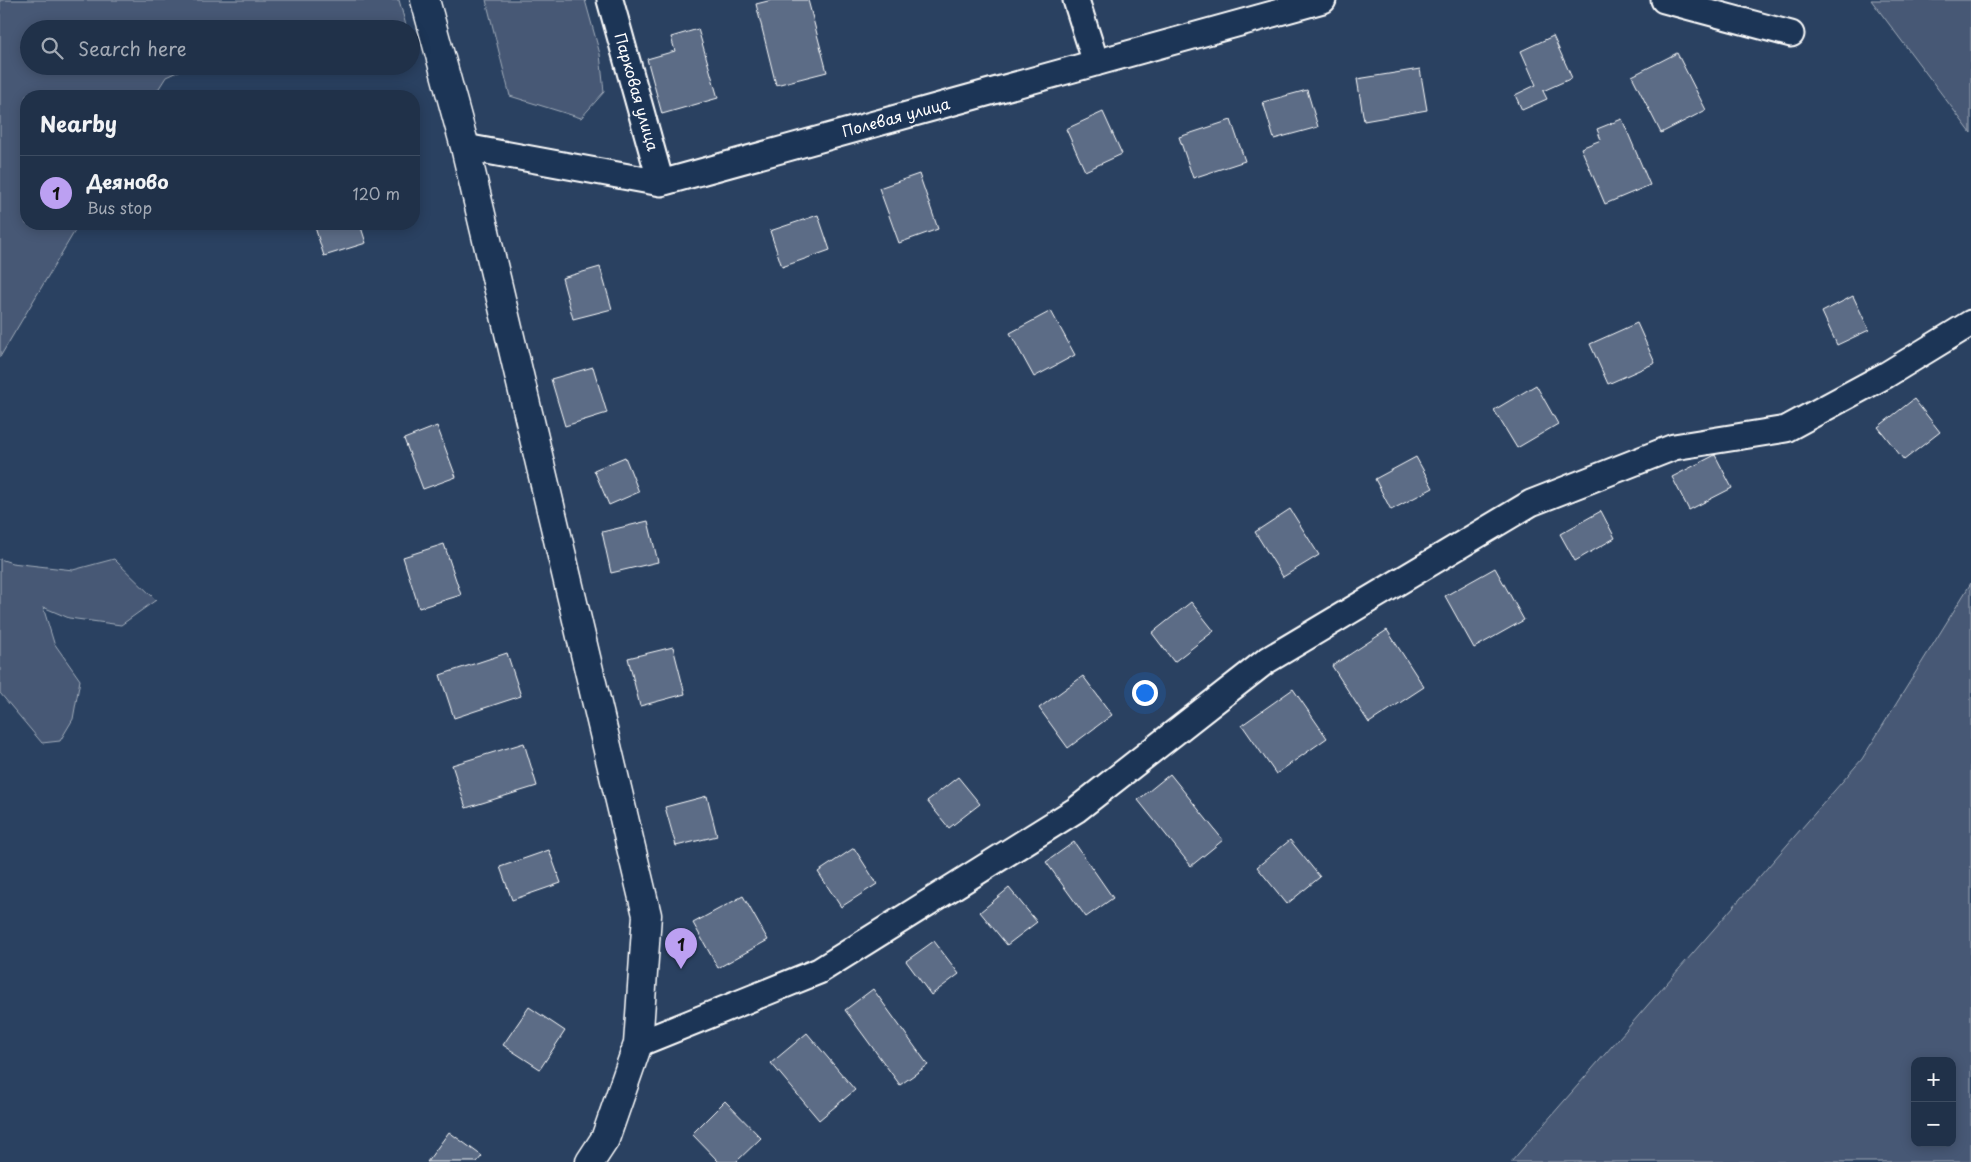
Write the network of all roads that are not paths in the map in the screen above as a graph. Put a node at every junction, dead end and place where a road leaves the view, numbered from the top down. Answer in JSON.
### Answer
{"nodes":[{"id":1,"x":425,"y":0,"type":"edge"},
{"id":2,"x":610,"y":0,"type":"edge"},
{"id":3,"x":1076,"y":0,"type":"edge"},
{"id":4,"x":1323,"y":0,"type":"edge"},
{"id":5,"x":1664,"y":0,"type":"edge"},
{"id":6,"x":1791,"y":34,"type":"dead end"},
{"id":7,"x":1096,"y":63,"type":"junction"},
{"id":8,"x":465,"y":147,"type":"junction"},
{"id":9,"x":661,"y":183,"type":"junction"},
{"id":10,"x":1971,"y":322,"type":"edge"},
{"id":11,"x":638,"y":1044,"type":"junction"},
{"id":12,"x":590,"y":1162,"type":"edge"}],
"edges":[{"from":1,"to":8,"type":"main road"},
{"from":2,"to":9,"type":"street","name":"Парковая улица"},
{"from":3,"to":7,"type":"street"},
{"from":4,"to":7,"type":"street","name":"Полевая улица"},
{"from":5,"to":6,"type":"street"},
{"from":7,"to":9,"type":"street","name":"Полевая улица"},
{"from":8,"to":9,"type":"street","name":"Полевая улица"},
{"from":8,"to":11,"type":"main road"},
{"from":10,"to":11,"type":"street"},
{"from":11,"to":12,"type":"main road"}]}
